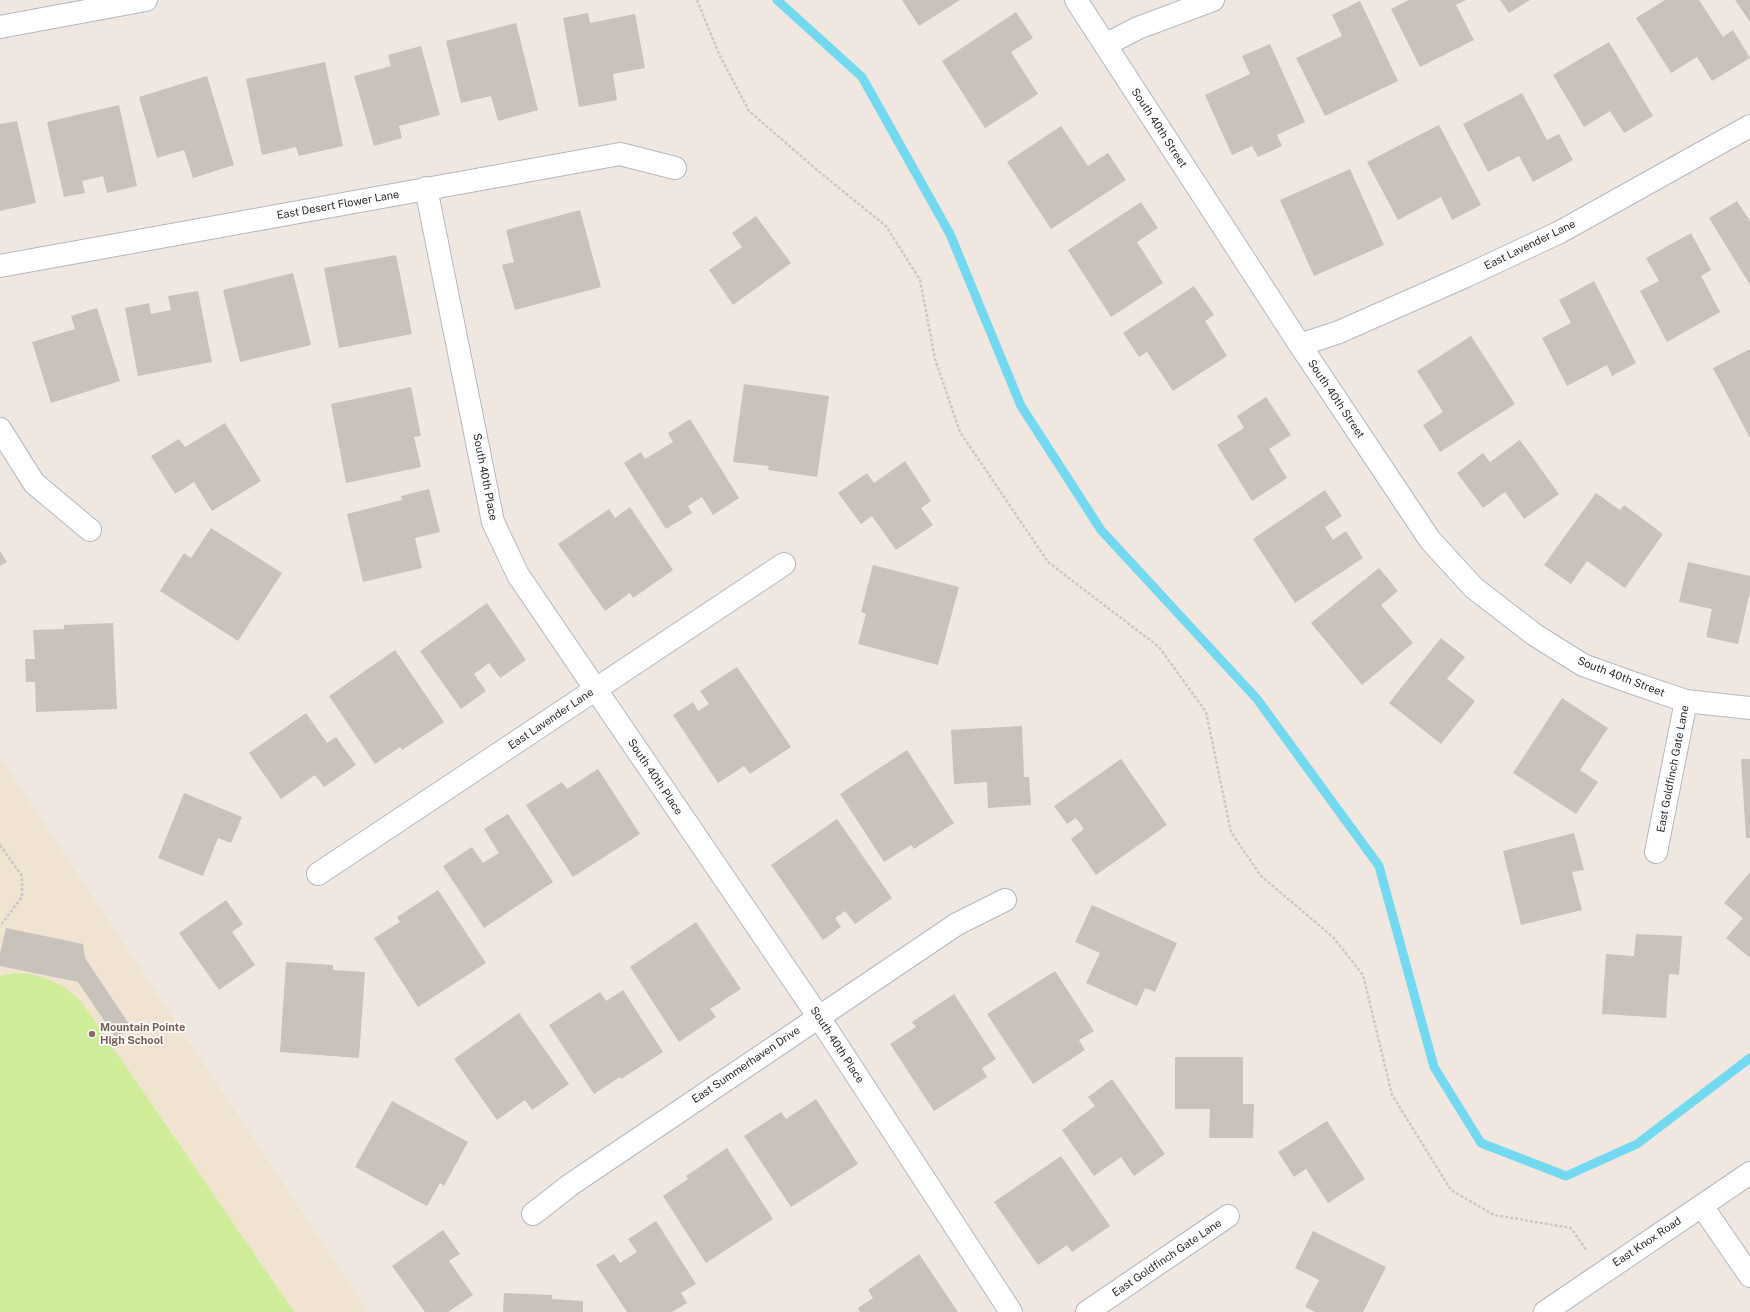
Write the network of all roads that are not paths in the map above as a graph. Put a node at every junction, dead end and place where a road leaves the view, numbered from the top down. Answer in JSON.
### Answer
{"nodes":[{"id":1,"x":146,"y":0,"type":"edge"},
{"id":2,"x":1076,"y":0,"type":"edge"},
{"id":3,"x":1213,"y":0,"type":"edge"},
{"id":4,"x":0,"y":27,"type":"edge"},
{"id":5,"x":1105,"y":45,"type":"junction"},
{"id":6,"x":1750,"y":126,"type":"edge"},
{"id":7,"x":675,"y":168,"type":"dead end"},
{"id":8,"x":426,"y":188,"type":"junction"},
{"id":9,"x":0,"y":266,"type":"edge"},
{"id":10,"x":1300,"y":345,"type":"junction"},
{"id":11,"x":0,"y":428,"type":"edge"},
{"id":12,"x":90,"y":530,"type":"dead end"},
{"id":13,"x":784,"y":564,"type":"dead end"},
{"id":14,"x":595,"y":689,"type":"junction"},
{"id":15,"x":1686,"y":701,"type":"junction"},
{"id":16,"x":1750,"y":708,"type":"edge"},
{"id":17,"x":1656,"y":852,"type":"dead end"},
{"id":18,"x":318,"y":874,"type":"dead end"},
{"id":19,"x":1006,"y":900,"type":"dead end"},
{"id":20,"x":818,"y":1016,"type":"junction"},
{"id":21,"x":1750,"y":1173,"type":"edge"},
{"id":22,"x":1702,"y":1206,"type":"junction"},
{"id":23,"x":533,"y":1214,"type":"dead end"},
{"id":24,"x":1228,"y":1216,"type":"dead end"},
{"id":25,"x":1750,"y":1276,"type":"edge"},
{"id":26,"x":1011,"y":1312,"type":"edge"},
{"id":27,"x":1087,"y":1312,"type":"edge"},
{"id":28,"x":1545,"y":1312,"type":"edge"}],
"edges":[{"from":1,"to":4,"type":"street"},
{"from":2,"to":5,"type":"street","name":"South 40th Street"},
{"from":3,"to":5,"type":"street"},
{"from":5,"to":10,"type":"street","name":"South 40th Street"},
{"from":6,"to":10,"type":"street","name":"East Lavender Lane"},
{"from":7,"to":8,"type":"street","name":"East Desert Flower Lane"},
{"from":8,"to":9,"type":"street","name":"East Desert Flower Lane"},
{"from":8,"to":14,"type":"street","name":"South 40th Place"},
{"from":10,"to":15,"type":"street","name":"South 40th Street"},
{"from":11,"to":12,"type":"street"},
{"from":13,"to":14,"type":"street","name":"East Lavender Lane"},
{"from":14,"to":18,"type":"street","name":"East Lavender Lane"},
{"from":14,"to":20,"type":"street","name":"South 40th Place"},
{"from":15,"to":16,"type":"street","name":"East Goldfinch Gate Lane"},
{"from":15,"to":17,"type":"street","name":"East Goldfinch Gate Lane"},
{"from":19,"to":20,"type":"street","name":"East Summerhaven Drive"},
{"from":20,"to":23,"type":"street","name":"East Summerhaven Drive"},
{"from":20,"to":26,"type":"street","name":"South 40th Place"},
{"from":21,"to":22,"type":"street","name":"East Knox Road"},
{"from":22,"to":25,"type":"street"},
{"from":22,"to":28,"type":"street","name":"East Knox Road"},
{"from":24,"to":27,"type":"street","name":"East Goldfinch Gate Lane"}]}
